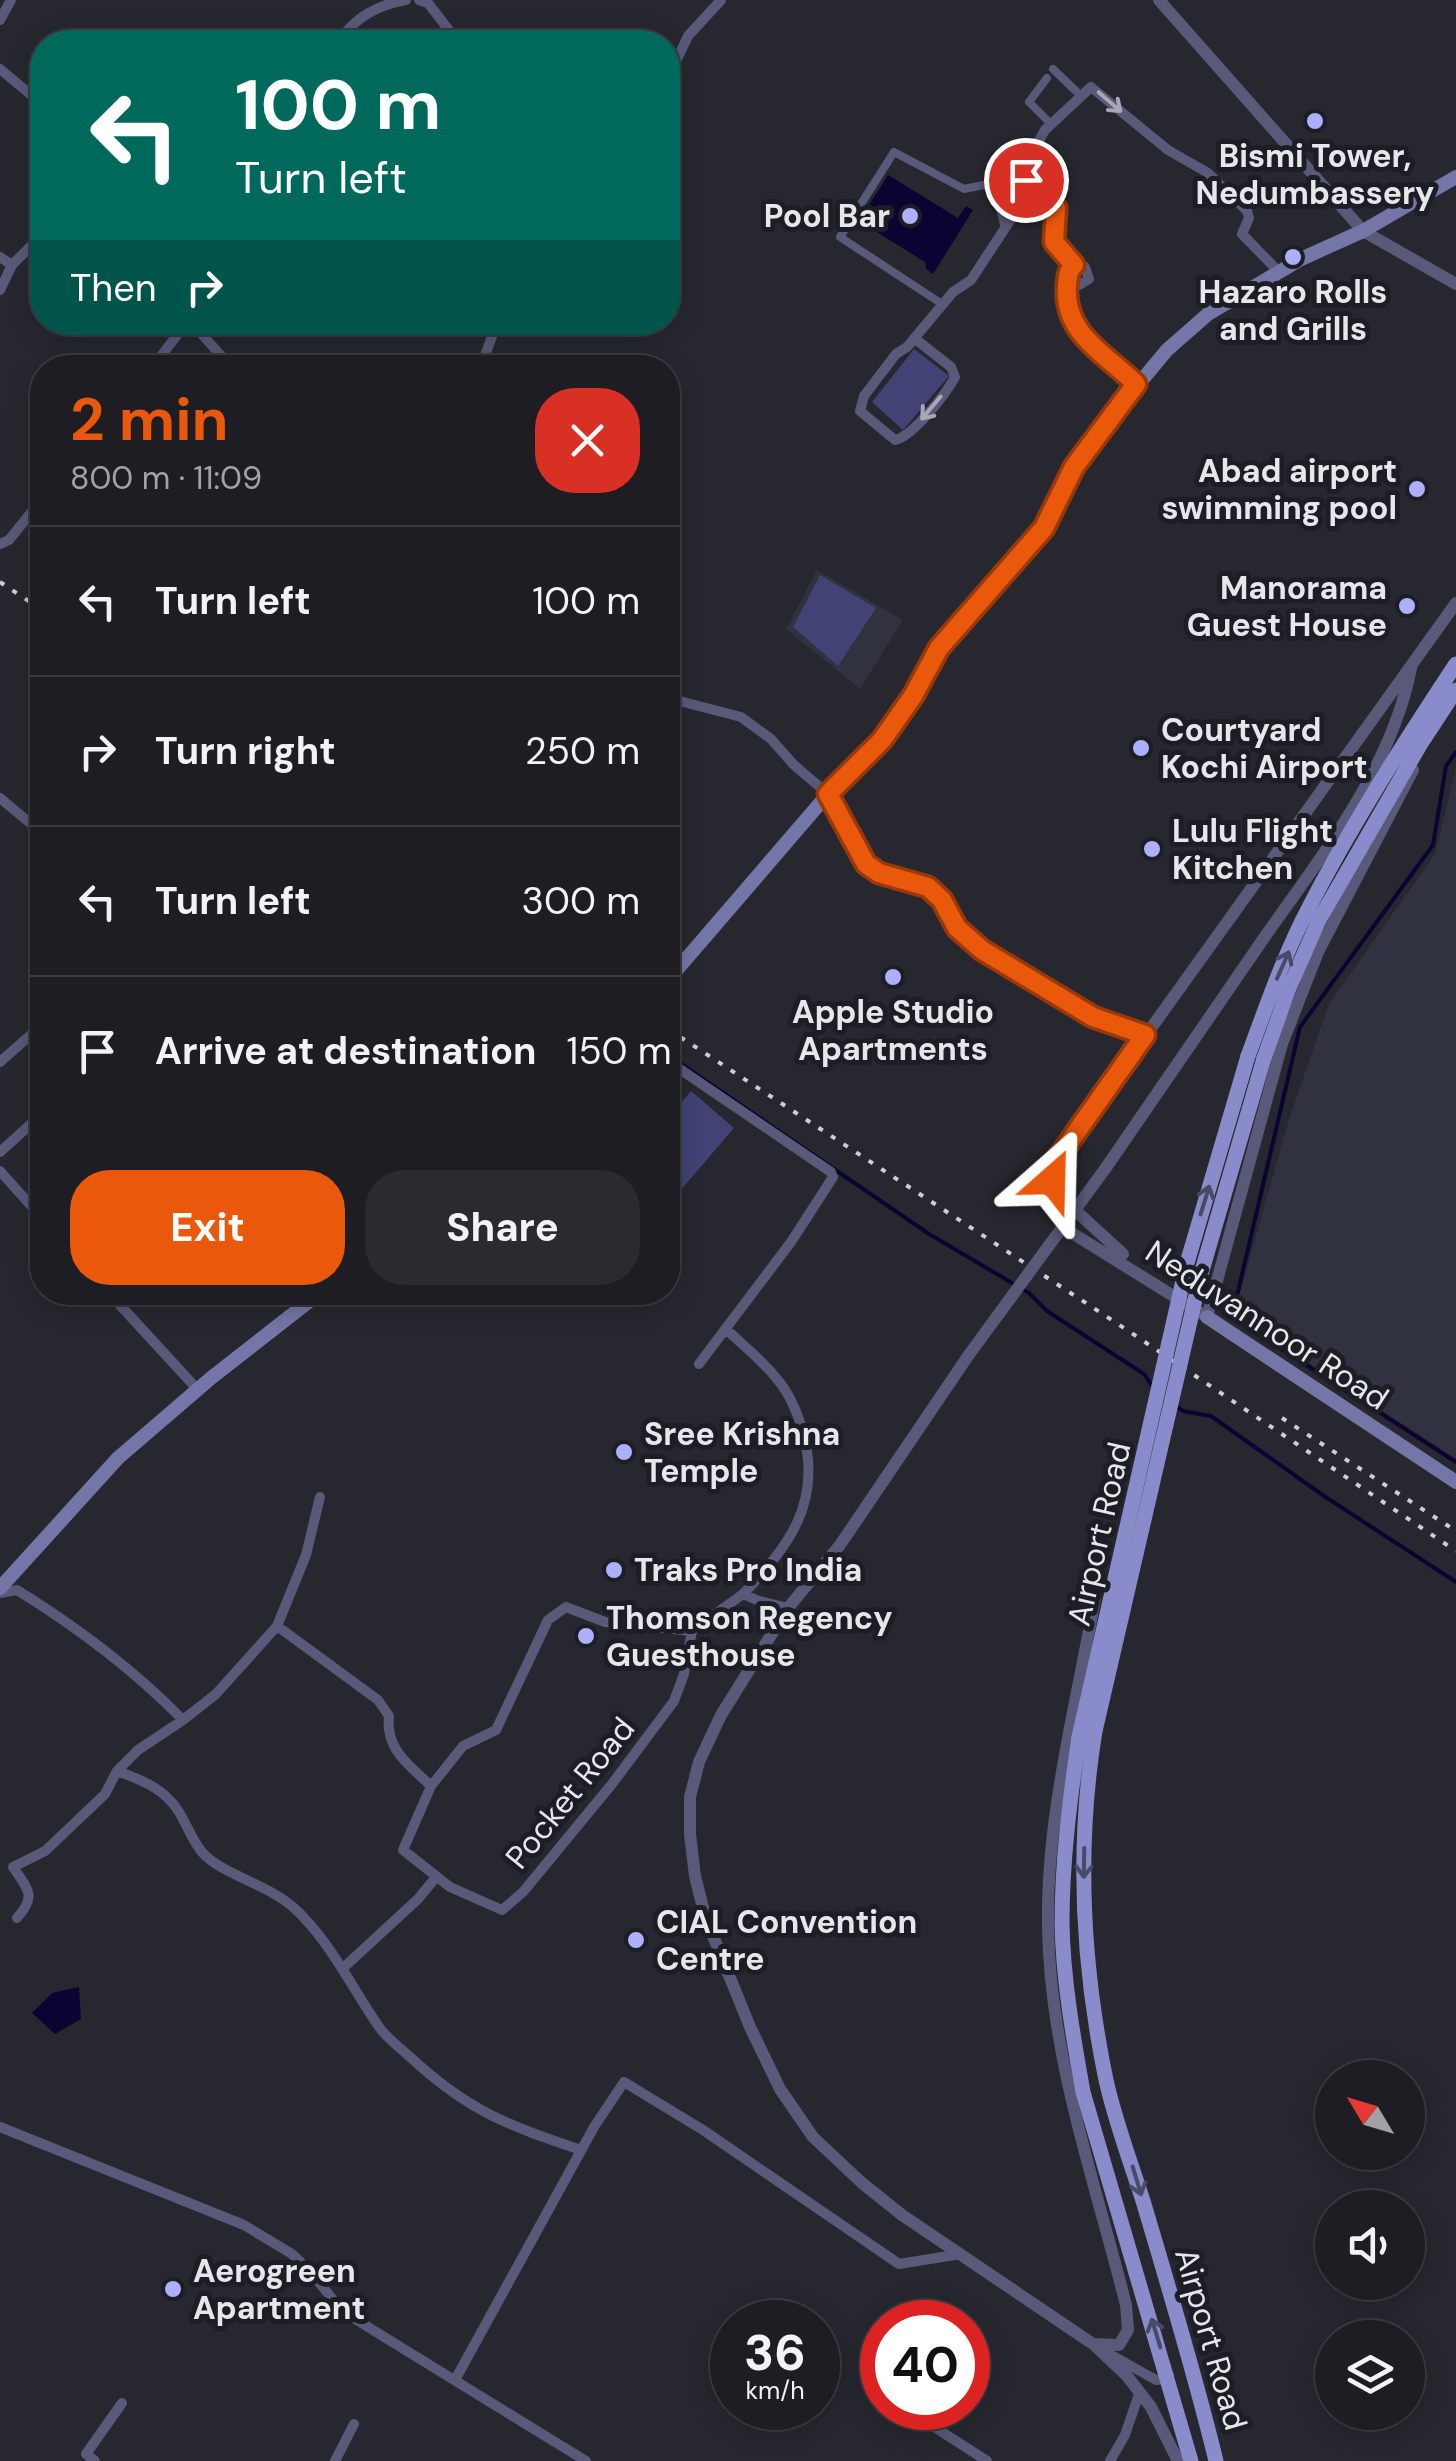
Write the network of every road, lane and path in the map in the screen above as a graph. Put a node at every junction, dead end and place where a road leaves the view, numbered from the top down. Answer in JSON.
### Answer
{"nodes":[{"id":1,"x":11,"y":0,"type":"edge"},
{"id":2,"x":406,"y":0,"type":"edge"},
{"id":3,"x":419,"y":0,"type":"edge"},
{"id":4,"x":721,"y":0,"type":"edge"},
{"id":5,"x":1159,"y":0,"type":"edge"},
{"id":6,"x":0,"y":20,"type":"edge"},
{"id":7,"x":346,"y":30,"type":"edge"},
{"id":8,"x":449,"y":30,"type":"edge"},
{"id":9,"x":680,"y":53,"type":"edge"},
{"id":10,"x":1053,"y":68,"type":"dead end"},
{"id":11,"x":0,"y":70,"type":"edge"},
{"id":12,"x":1047,"y":78,"type":"dead end"},
{"id":13,"x":30,"y":94,"type":"edge"},
{"id":14,"x":1080,"y":95,"type":"junction"},
{"id":15,"x":1051,"y":124,"type":"junction"},
{"id":16,"x":1030,"y":171,"type":"junction"},
{"id":17,"x":1456,"y":177,"type":"edge"},
{"id":18,"x":1024,"y":184,"type":"junction"},
{"id":19,"x":1056,"y":208,"type":"junction"},
{"id":20,"x":1005,"y":228,"type":"junction"},
{"id":21,"x":1362,"y":230,"type":"junction"},
{"id":22,"x":30,"y":247,"type":"edge"},
{"id":23,"x":0,"y":257,"type":"edge"},
{"id":24,"x":12,"y":264,"type":"junction"},
{"id":25,"x":1074,"y":265,"type":"junction"},
{"id":26,"x":1280,"y":272,"type":"junction"},
{"id":27,"x":1068,"y":282,"type":"junction"},
{"id":28,"x":1456,"y":284,"type":"edge"},
{"id":29,"x":0,"y":290,"type":"edge"},
{"id":30,"x":942,"y":304,"type":"junction"},
{"id":31,"x":179,"y":335,"type":"edge"},
{"id":32,"x":201,"y":335,"type":"edge"},
{"id":33,"x":914,"y":338,"type":"junction"},
{"id":34,"x":162,"y":355,"type":"edge"},
{"id":35,"x":220,"y":355,"type":"edge"},
{"id":36,"x":1136,"y":384,"type":"junction"},
{"id":37,"x":30,"y":514,"type":"edge"},
{"id":38,"x":0,"y":544,"type":"edge"},
{"id":39,"x":1456,"y":603,"type":"edge"},
{"id":40,"x":1413,"y":661,"type":"junction"},
{"id":41,"x":1456,"y":664,"type":"edge"},
{"id":42,"x":1456,"y":690,"type":"edge"},
{"id":43,"x":680,"y":701,"type":"edge"},
{"id":44,"x":1444,"y":710,"type":"junction"},
{"id":45,"x":828,"y":794,"type":"junction"},
{"id":46,"x":0,"y":798,"type":"edge"},
{"id":47,"x":1380,"y":800,"type":"junction"},
{"id":48,"x":30,"y":823,"type":"edge"},
{"id":49,"x":680,"y":966,"type":"edge"},
{"id":50,"x":1145,"y":1035,"type":"junction"},
{"id":51,"x":30,"y":1036,"type":"edge"},
{"id":52,"x":0,"y":1062,"type":"edge"},
{"id":53,"x":680,"y":1068,"type":"edge"},
{"id":54,"x":30,"y":1125,"type":"edge"},
{"id":55,"x":0,"y":1152,"type":"edge"},
{"id":56,"x":1058,"y":1158,"type":"junction"},
{"id":57,"x":0,"y":1171,"type":"edge"},
{"id":58,"x":30,"y":1205,"type":"edge"},
{"id":59,"x":1107,"y":1248,"type":"junction"},
{"id":60,"x":1211,"y":1298,"type":"junction"},
{"id":61,"x":120,"y":1305,"type":"edge"},
{"id":62,"x":305,"y":1305,"type":"edge"},
{"id":63,"x":1207,"y":1317,"type":"junction"},
{"id":64,"x":727,"y":1330,"type":"junction"},
{"id":65,"x":699,"y":1364,"type":"dead end"},
{"id":66,"x":198,"y":1390,"type":"junction"},
{"id":67,"x":1456,"y":1482,"type":"edge"},
{"id":68,"x":320,"y":1497,"type":"dead end"},
{"id":69,"x":0,"y":1591,"type":"edge"},
{"id":70,"x":743,"y":1594,"type":"junction"},
{"id":71,"x":1095,"y":1598,"type":"dead end"},
{"id":72,"x":788,"y":1608,"type":"junction"},
{"id":73,"x":277,"y":1626,"type":"junction"},
{"id":74,"x":692,"y":1631,"type":"junction"},
{"id":75,"x":184,"y":1720,"type":"junction"},
{"id":76,"x":1087,"y":1734,"type":"junction"},
{"id":77,"x":118,"y":1771,"type":"junction"},
{"id":78,"x":431,"y":1786,"type":"junction"},
{"id":79,"x":436,"y":1878,"type":"junction"},
{"id":80,"x":16,"y":1918,"type":"dead end"},
{"id":81,"x":342,"y":1970,"type":"junction"},
{"id":82,"x":0,"y":2127,"type":"edge"},
{"id":83,"x":581,"y":2150,"type":"junction"},
{"id":84,"x":961,"y":2254,"type":"junction"},
{"id":85,"x":1092,"y":2344,"type":"junction"},
{"id":86,"x":1168,"y":2375,"type":"junction"},
{"id":87,"x":455,"y":2380,"type":"junction"},
{"id":88,"x":1139,"y":2394,"type":"junction"},
{"id":89,"x":122,"y":2403,"type":"dead end"},
{"id":90,"x":354,"y":2424,"type":"dead end"},
{"id":91,"x":939,"y":2430,"type":"edge"},
{"id":92,"x":95,"y":2461,"type":"edge"},
{"id":93,"x":335,"y":2461,"type":"edge"},
{"id":94,"x":586,"y":2461,"type":"edge"},
{"id":95,"x":986,"y":2461,"type":"edge"},
{"id":96,"x":1110,"y":2461,"type":"edge"},
{"id":97,"x":1178,"y":2461,"type":"edge"},
{"id":98,"x":1191,"y":2461,"type":"edge"},
{"id":99,"x":1216,"y":2461,"type":"edge"}],
"edges":[{"from":1,"to":6,"type":"street"},
{"from":2,"to":7,"type":"street"},
{"from":3,"to":8,"type":"street"},
{"from":4,"to":9,"type":"street"},
{"from":5,"to":21,"type":"street"},
{"from":10,"to":14,"type":"street"},
{"from":11,"to":13,"type":"street"},
{"from":12,"to":15,"type":"street"},
{"from":14,"to":15,"type":"street"},
{"from":14,"to":26,"type":"street","one_way":true},
{"from":15,"to":16,"type":"street"},
{"from":16,"to":18,"type":"street"},
{"from":16,"to":19,"type":"street"},
{"from":17,"to":21,"type":"main road"},
{"from":18,"to":19,"type":"street"},
{"from":18,"to":20,"type":"street"},
{"from":19,"to":25,"type":"street"},
{"from":20,"to":30,"type":"street"},
{"from":20,"to":30,"type":"street"},
{"from":21,"to":26,"type":"main road"},
{"from":21,"to":28,"type":"street"},
{"from":22,"to":24,"type":"street"},
{"from":23,"to":24,"type":"street"},
{"from":24,"to":29,"type":"street"},
{"from":25,"to":27,"type":"street"},
{"from":25,"to":27,"type":"street"},
{"from":26,"to":36,"type":"main road"},
{"from":27,"to":36,"type":"street"},
{"from":30,"to":33,"type":"street"},
{"from":31,"to":34,"type":"street"},
{"from":32,"to":35,"type":"street"},
{"from":33,"to":33,"type":"street","one_way":true},
{"from":36,"to":45,"type":"main road"},
{"from":37,"to":38,"type":"street"},
{"from":39,"to":40,"type":"street"},
{"from":40,"to":50,"type":"street"},
{"from":40,"to":72,"type":"street","bridge":true},
{"from":41,"to":47,"type":"main road","name":"Airport Road"},
{"from":42,"to":44,"type":"main road","name":"Airport Road"},
{"from":43,"to":45,"type":"street"},
{"from":44,"to":47,"type":"main road","name":"Airport Road"},
{"from":44,"to":60,"type":"street"},
{"from":45,"to":49,"type":"main road"},
{"from":45,"to":50,"type":"street"},
{"from":46,"to":48,"type":"street"},
{"from":47,"to":76,"type":"main road","name":"Airport Road","bridge":true},
{"from":50,"to":56,"type":"street"},
{"from":51,"to":52,"type":"street"},
{"from":53,"to":64,"type":"street"},
{"from":54,"to":55,"type":"street"},
{"from":56,"to":59,"type":"street"},
{"from":56,"to":59,"type":"street","name":"Neduvannoor Road"},
{"from":57,"to":58,"type":"street"},
{"from":59,"to":60,"type":"street"},
{"from":59,"to":63,"type":"street","name":"Neduvannoor Road"},
{"from":60,"to":63,"type":"street"},
{"from":61,"to":66,"type":"street"},
{"from":62,"to":66,"type":"main road"},
{"from":63,"to":67,"type":"main road","name":"Neduvannoor Road"},
{"from":64,"to":65,"type":"street"},
{"from":64,"to":70,"type":"street"},
{"from":66,"to":69,"type":"main road"},
{"from":68,"to":73,"type":"street"},
{"from":69,"to":75,"type":"street"},
{"from":70,"to":72,"type":"street"},
{"from":70,"to":74,"type":"street"},
{"from":71,"to":85,"type":"street"},
{"from":72,"to":84,"type":"street"},
{"from":73,"to":75,"type":"street"},
{"from":73,"to":78,"type":"street"},
{"from":74,"to":78,"type":"street"},
{"from":74,"to":79,"type":"street","name":"Pocket Road"},
{"from":75,"to":77,"type":"street"},
{"from":86,"to":76,"type":"main road","name":"Airport Road","one_way":true},
{"from":76,"to":99,"type":"main road","name":"Airport Road","one_way":true},
{"from":77,"to":80,"type":"street"},
{"from":77,"to":81,"type":"street"},
{"from":78,"to":79,"type":"street","name":"Pocket Road"},
{"from":79,"to":81,"type":"street"},
{"from":81,"to":83,"type":"street"},
{"from":82,"to":87,"type":"street"},
{"from":83,"to":84,"type":"street"},
{"from":83,"to":87,"type":"street"},
{"from":84,"to":85,"type":"street"},
{"from":85,"to":86,"type":"street"},
{"from":85,"to":88,"type":"street"},
{"from":86,"to":98,"type":"main road","name":"Airport Road"},
{"from":87,"to":94,"type":"street"},
{"from":88,"to":96,"type":"street"},
{"from":88,"to":97,"type":"street"},
{"from":89,"to":92,"type":"street"},
{"from":90,"to":93,"type":"street"},
{"from":91,"to":95,"type":"street"}]}
